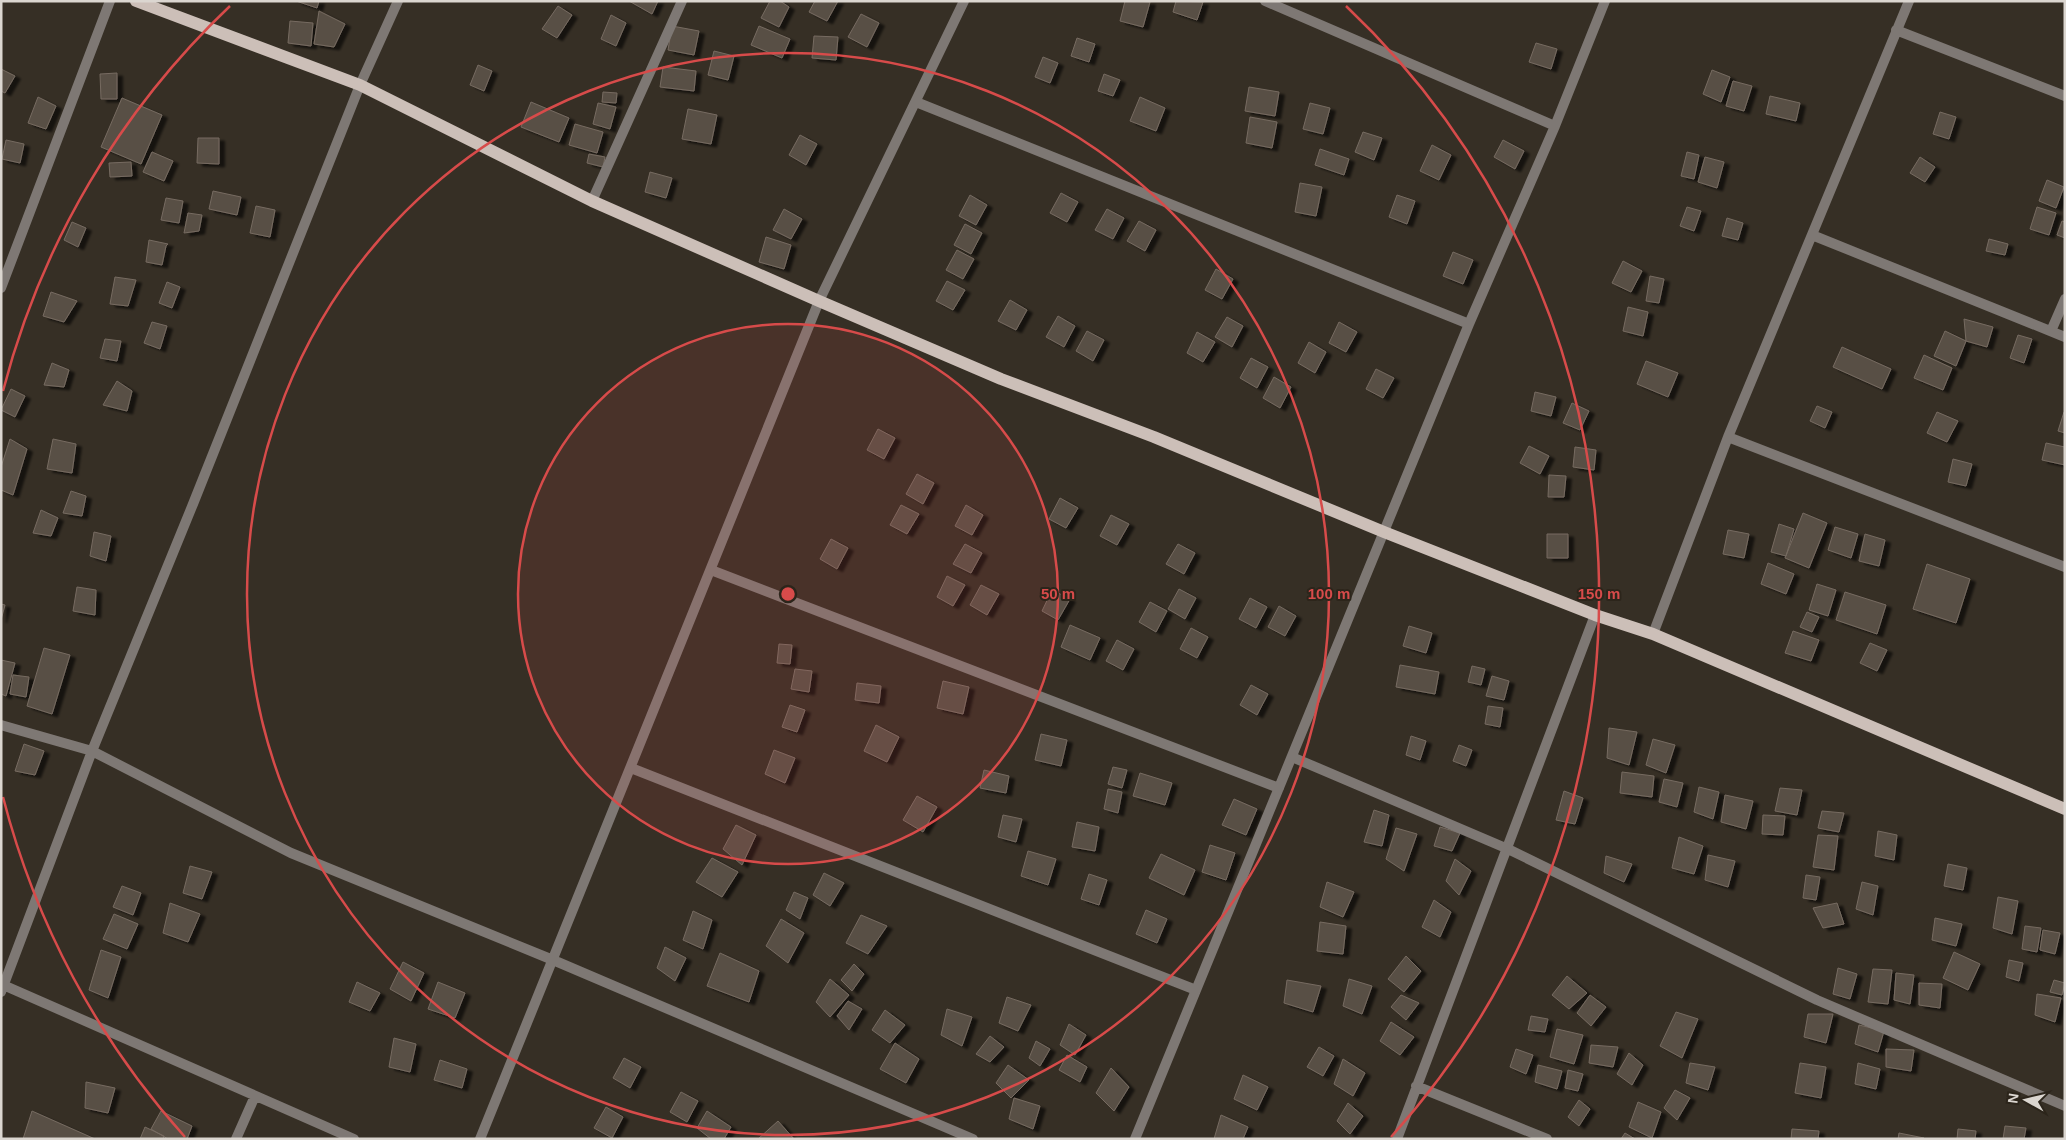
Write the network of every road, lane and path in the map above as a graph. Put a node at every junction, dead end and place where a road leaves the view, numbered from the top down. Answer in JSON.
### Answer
{"nodes":[{"id":1,"x":110,"y":1,"type":"edge"},
{"id":2,"x":136,"y":1,"type":"edge"},
{"id":3,"x":398,"y":1,"type":"edge"},
{"id":4,"x":682,"y":1,"type":"edge"},
{"id":5,"x":964,"y":1,"type":"edge"},
{"id":6,"x":1266,"y":1,"type":"edge"},
{"id":7,"x":1604,"y":1,"type":"edge"},
{"id":8,"x":1909,"y":1,"type":"edge"},
{"id":9,"x":1896,"y":30,"type":"junction"},
{"id":10,"x":360,"y":85,"type":"junction"},
{"id":11,"x":2065,"y":96,"type":"edge"},
{"id":12,"x":916,"y":102,"type":"junction"},
{"id":13,"x":1556,"y":126,"type":"junction"},
{"id":14,"x":592,"y":201,"type":"junction"},
{"id":15,"x":1812,"y":234,"type":"junction"},
{"id":16,"x":1,"y":288,"type":"edge"},
{"id":17,"x":2065,"y":299,"type":"edge"},
{"id":18,"x":819,"y":301,"type":"junction"},
{"id":19,"x":1469,"y":324,"type":"junction"},
{"id":20,"x":2051,"y":331,"type":"junction"},
{"id":21,"x":2065,"y":337,"type":"edge"},
{"id":22,"x":1728,"y":437,"type":"junction"},
{"id":23,"x":1384,"y":532,"type":"junction"},
{"id":24,"x":2065,"y":567,"type":"edge"},
{"id":25,"x":711,"y":570,"type":"junction"},
{"id":26,"x":1595,"y":615,"type":"junction"},
{"id":27,"x":1653,"y":634,"type":"junction"},
{"id":28,"x":1,"y":725,"type":"edge"},
{"id":29,"x":92,"y":751,"type":"junction"},
{"id":30,"x":1292,"y":757,"type":"junction"},
{"id":31,"x":631,"y":768,"type":"junction"},
{"id":32,"x":1279,"y":788,"type":"junction"},
{"id":33,"x":2065,"y":809,"type":"edge"},
{"id":34,"x":1508,"y":849,"type":"junction"},
{"id":35,"x":553,"y":960,"type":"junction"},
{"id":36,"x":2,"y":987,"type":"edge"},
{"id":37,"x":1196,"y":990,"type":"junction"},
{"id":38,"x":1416,"y":1086,"type":"junction"},
{"id":39,"x":254,"y":1096,"type":"junction"},
{"id":40,"x":2065,"y":1106,"type":"edge"},
{"id":41,"x":236,"y":1139,"type":"edge"},
{"id":42,"x":354,"y":1139,"type":"edge"},
{"id":43,"x":480,"y":1139,"type":"edge"},
{"id":44,"x":973,"y":1139,"type":"edge"},
{"id":45,"x":1135,"y":1139,"type":"edge"},
{"id":46,"x":1397,"y":1139,"type":"edge"},
{"id":47,"x":1547,"y":1139,"type":"edge"}],
"edges":[{"from":1,"to":16,"type":"street"},
{"from":2,"to":10,"type":"main road"},
{"from":3,"to":10,"type":"street"},
{"from":4,"to":14,"type":"street"},
{"from":5,"to":12,"type":"street"},
{"from":6,"to":13,"type":"street"},
{"from":7,"to":13,"type":"street"},
{"from":8,"to":9,"type":"street"},
{"from":9,"to":11,"type":"street"},
{"from":9,"to":15,"type":"street"},
{"from":10,"to":14,"type":"main road"},
{"from":10,"to":29,"type":"street"},
{"from":12,"to":18,"type":"street"},
{"from":12,"to":19,"type":"street"},
{"from":13,"to":19,"type":"street"},
{"from":14,"to":18,"type":"main road"},
{"from":15,"to":20,"type":"street"},
{"from":15,"to":22,"type":"street"},
{"from":17,"to":20,"type":"street"},
{"from":18,"to":23,"type":"main road"},
{"from":18,"to":25,"type":"street"},
{"from":19,"to":23,"type":"street"},
{"from":20,"to":21,"type":"street"},
{"from":22,"to":24,"type":"street"},
{"from":22,"to":27,"type":"street"},
{"from":23,"to":26,"type":"main road"},
{"from":23,"to":30,"type":"street"},
{"from":25,"to":31,"type":"street"},
{"from":25,"to":32,"type":"street"},
{"from":26,"to":27,"type":"main road"},
{"from":26,"to":34,"type":"street"},
{"from":27,"to":33,"type":"main road"},
{"from":28,"to":29,"type":"street"},
{"from":29,"to":35,"type":"street"},
{"from":29,"to":36,"type":"street"},
{"from":30,"to":32,"type":"street"},
{"from":30,"to":34,"type":"street"},
{"from":31,"to":35,"type":"street"},
{"from":31,"to":37,"type":"street"},
{"from":32,"to":37,"type":"street"},
{"from":34,"to":38,"type":"street"},
{"from":34,"to":40,"type":"street"},
{"from":35,"to":43,"type":"street"},
{"from":35,"to":44,"type":"street"},
{"from":36,"to":39,"type":"street"},
{"from":37,"to":45,"type":"street"},
{"from":38,"to":46,"type":"street"},
{"from":38,"to":47,"type":"street"},
{"from":39,"to":41,"type":"street"},
{"from":39,"to":42,"type":"street"}]}
